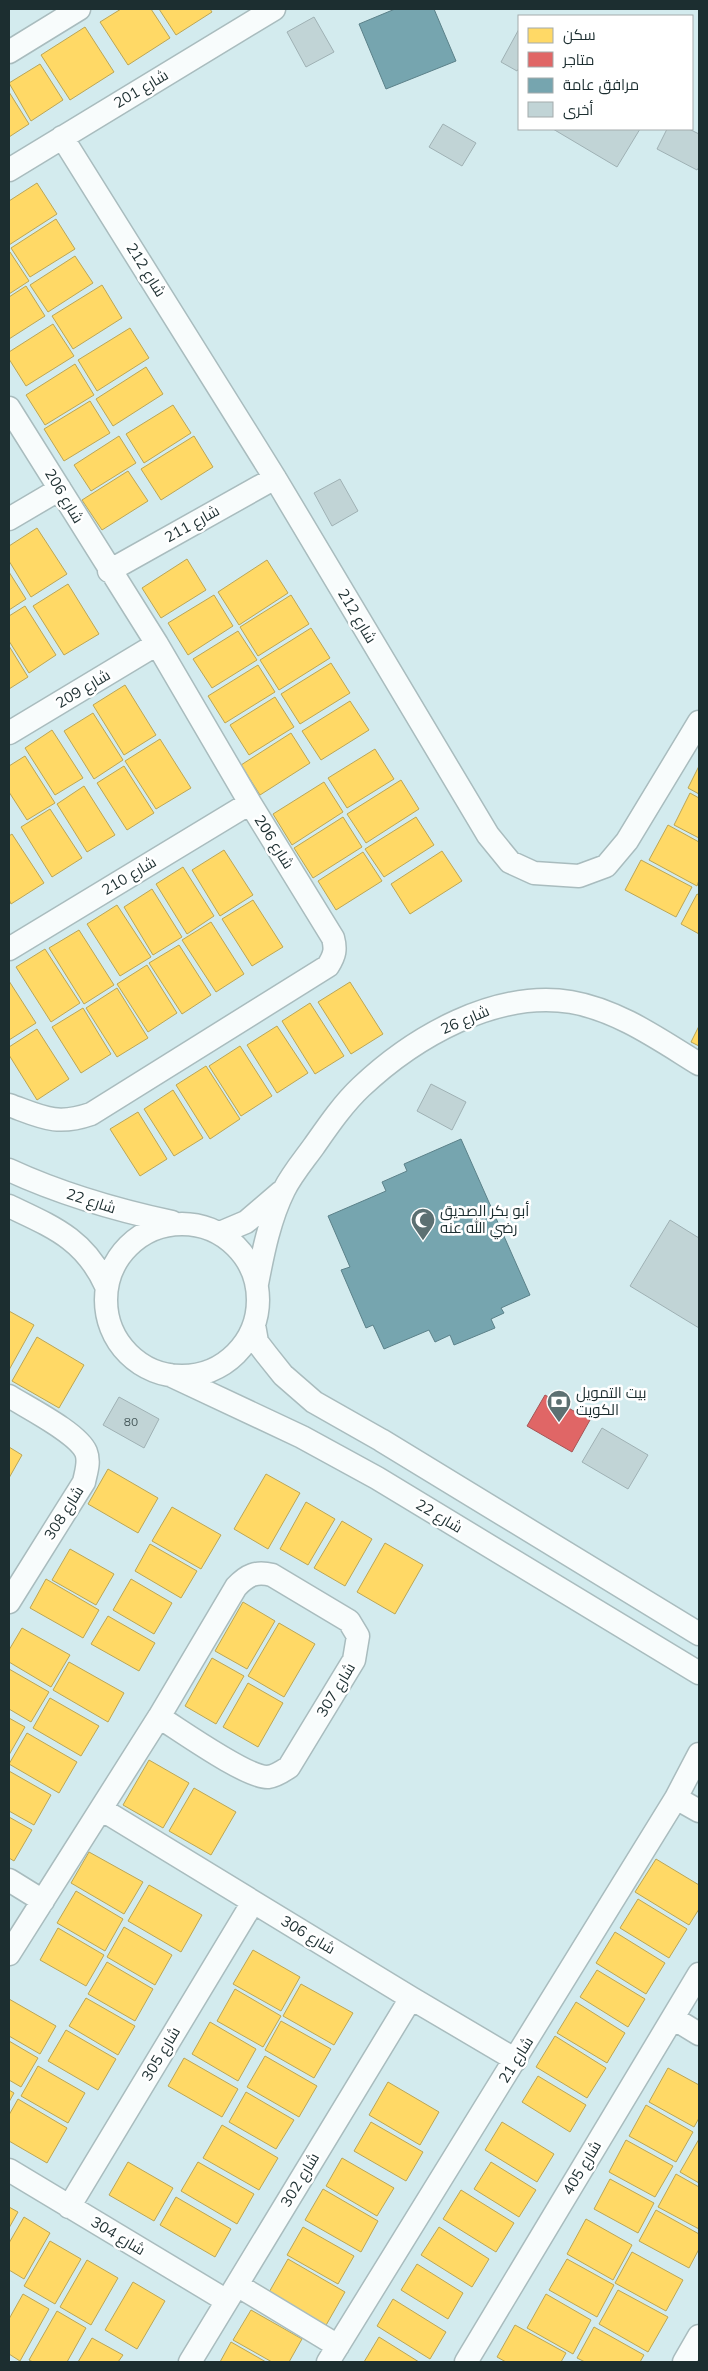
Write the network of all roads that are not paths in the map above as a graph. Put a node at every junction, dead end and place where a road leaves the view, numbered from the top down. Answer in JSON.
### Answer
{"nodes":[{"id":1,"x":79,"y":9,"type":"edge"},
{"id":2,"x":274,"y":9,"type":"edge"},
{"id":3,"x":9,"y":52,"type":"edge"},
{"id":4,"x":62,"y":137,"type":"junction"},
{"id":5,"x":9,"y":170,"type":"edge"},
{"id":6,"x":9,"y":408,"type":"edge"},
{"id":7,"x":275,"y":478,"type":"junction"},
{"id":8,"x":60,"y":489,"type":"junction"},
{"id":9,"x":9,"y":519,"type":"edge"},
{"id":10,"x":109,"y":570,"type":"junction"},
{"id":11,"x":157,"y":644,"type":"junction"},
{"id":12,"x":699,"y":722,"type":"edge"},
{"id":13,"x":9,"y":733,"type":"edge"},
{"id":14,"x":250,"y":803,"type":"junction"},
{"id":15,"x":9,"y":949,"type":"edge"},
{"id":16,"x":699,"y":1064,"type":"edge"},
{"id":17,"x":9,"y":1105,"type":"edge"},
{"id":18,"x":9,"y":1170,"type":"edge"},
{"id":19,"x":284,"y":1190,"type":"junction"},
{"id":20,"x":9,"y":1206,"type":"edge"},
{"id":21,"x":176,"y":1223,"type":"junction"},
{"id":22,"x":220,"y":1233,"type":"junction"},
{"id":23,"x":257,"y":1284,"type":"junction"},
{"id":24,"x":106,"y":1286,"type":"junction"},
{"id":25,"x":254,"y":1325,"type":"junction"},
{"id":26,"x":170,"y":1375,"type":"junction"},
{"id":27,"x":9,"y":1396,"type":"edge"},
{"id":28,"x":9,"y":1602,"type":"edge"},
{"id":29,"x":699,"y":1634,"type":"edge"},
{"id":30,"x":698,"y":1675,"type":"edge"},
{"id":31,"x":159,"y":1717,"type":"junction"},
{"id":32,"x":699,"y":1754,"type":"edge"},
{"id":33,"x":676,"y":1798,"type":"junction"},
{"id":34,"x":101,"y":1808,"type":"junction"},
{"id":35,"x":699,"y":1811,"type":"edge"},
{"id":36,"x":9,"y":1880,"type":"edge"},
{"id":37,"x":43,"y":1901,"type":"junction"},
{"id":38,"x":253,"y":1902,"type":"junction"},
{"id":39,"x":9,"y":1954,"type":"edge"},
{"id":40,"x":699,"y":1974,"type":"edge"},
{"id":41,"x":411,"y":1998,"type":"junction"},
{"id":42,"x":673,"y":2018,"type":"junction"},
{"id":43,"x":699,"y":2034,"type":"edge"},
{"id":44,"x":516,"y":2060,"type":"junction"},
{"id":45,"x":9,"y":2170,"type":"edge"},
{"id":46,"x":69,"y":2206,"type":"junction"},
{"id":47,"x":232,"y":2293,"type":"junction"},
{"id":48,"x":699,"y":2336,"type":"edge"},
{"id":49,"x":333,"y":2354,"type":"edge"},
{"id":50,"x":469,"y":2361,"type":"edge"},
{"id":51,"x":190,"y":2362,"type":"edge"},
{"id":52,"x":684,"y":2362,"type":"edge"}],
"edges":[{"from":1,"to":3,"type":"street"},
{"from":2,"to":4,"type":"street","name":"شارع 201"},
{"from":4,"to":5,"type":"street","name":"شارع 201"},
{"from":4,"to":7,"type":"street","name":"شارع 212"},
{"from":6,"to":8,"type":"street","name":"شارع 206"},
{"from":7,"to":10,"type":"street","name":"شارع 211"},
{"from":7,"to":12,"type":"street","name":"شارع 212"},
{"from":8,"to":9,"type":"street"},
{"from":8,"to":10,"type":"street","name":"شارع 206"},
{"from":10,"to":11,"type":"street","name":"شارع 206"},
{"from":11,"to":13,"type":"street","name":"شارع 209"},
{"from":11,"to":14,"type":"street","name":"شارع 206"},
{"from":14,"to":15,"type":"street","name":"شارع 210"},
{"from":14,"to":17,"type":"street","name":"شارع 206"},
{"from":16,"to":19,"type":"street","name":"شارع 26"},
{"from":18,"to":21,"type":"street","name":"شارع 22"},
{"from":19,"to":22,"type":"street","name":"شارع 26"},
{"from":19,"to":23,"type":"street","name":"شارع 26"},
{"from":20,"to":24,"type":"street"},
{"from":21,"to":22,"type":"street"},
{"from":21,"to":24,"type":"street"},
{"from":22,"to":23,"type":"street"},
{"from":23,"to":25,"type":"street"},
{"from":24,"to":26,"type":"street"},
{"from":25,"to":26,"type":"street"},
{"from":25,"to":29,"type":"street"},
{"from":26,"to":30,"type":"street","name":"شارع 22"},
{"from":27,"to":28,"type":"street","name":"شارع 308"},
{"from":31,"to":31,"type":"street","name":"شارع 307"},
{"from":31,"to":34,"type":"street","name":"شارع 307"},
{"from":32,"to":33,"type":"street","name":"شارع 21"},
{"from":33,"to":35,"type":"street"},
{"from":33,"to":44,"type":"street","name":"شارع 21"},
{"from":34,"to":37,"type":"street","name":"شارع 307"},
{"from":34,"to":38,"type":"street","name":"شارع 306"},
{"from":36,"to":37,"type":"street"},
{"from":37,"to":39,"type":"street","name":"شارع 307"},
{"from":38,"to":41,"type":"street","name":"شارع 306"},
{"from":38,"to":46,"type":"street","name":"شارع 305"},
{"from":40,"to":42,"type":"street","name":"شارع 405"},
{"from":41,"to":44,"type":"street","name":"شارع 306"},
{"from":41,"to":47,"type":"street","name":"شارع 302"},
{"from":42,"to":43,"type":"street"},
{"from":42,"to":50,"type":"street","name":"شارع 405"},
{"from":44,"to":49,"type":"street","name":"شارع 21"},
{"from":45,"to":46,"type":"street","name":"شارع 304"},
{"from":46,"to":47,"type":"street","name":"شارع 304"},
{"from":47,"to":49,"type":"street","name":"شارع 304"},
{"from":47,"to":51,"type":"street","name":"شارع 302"},
{"from":48,"to":52,"type":"street"}]}
